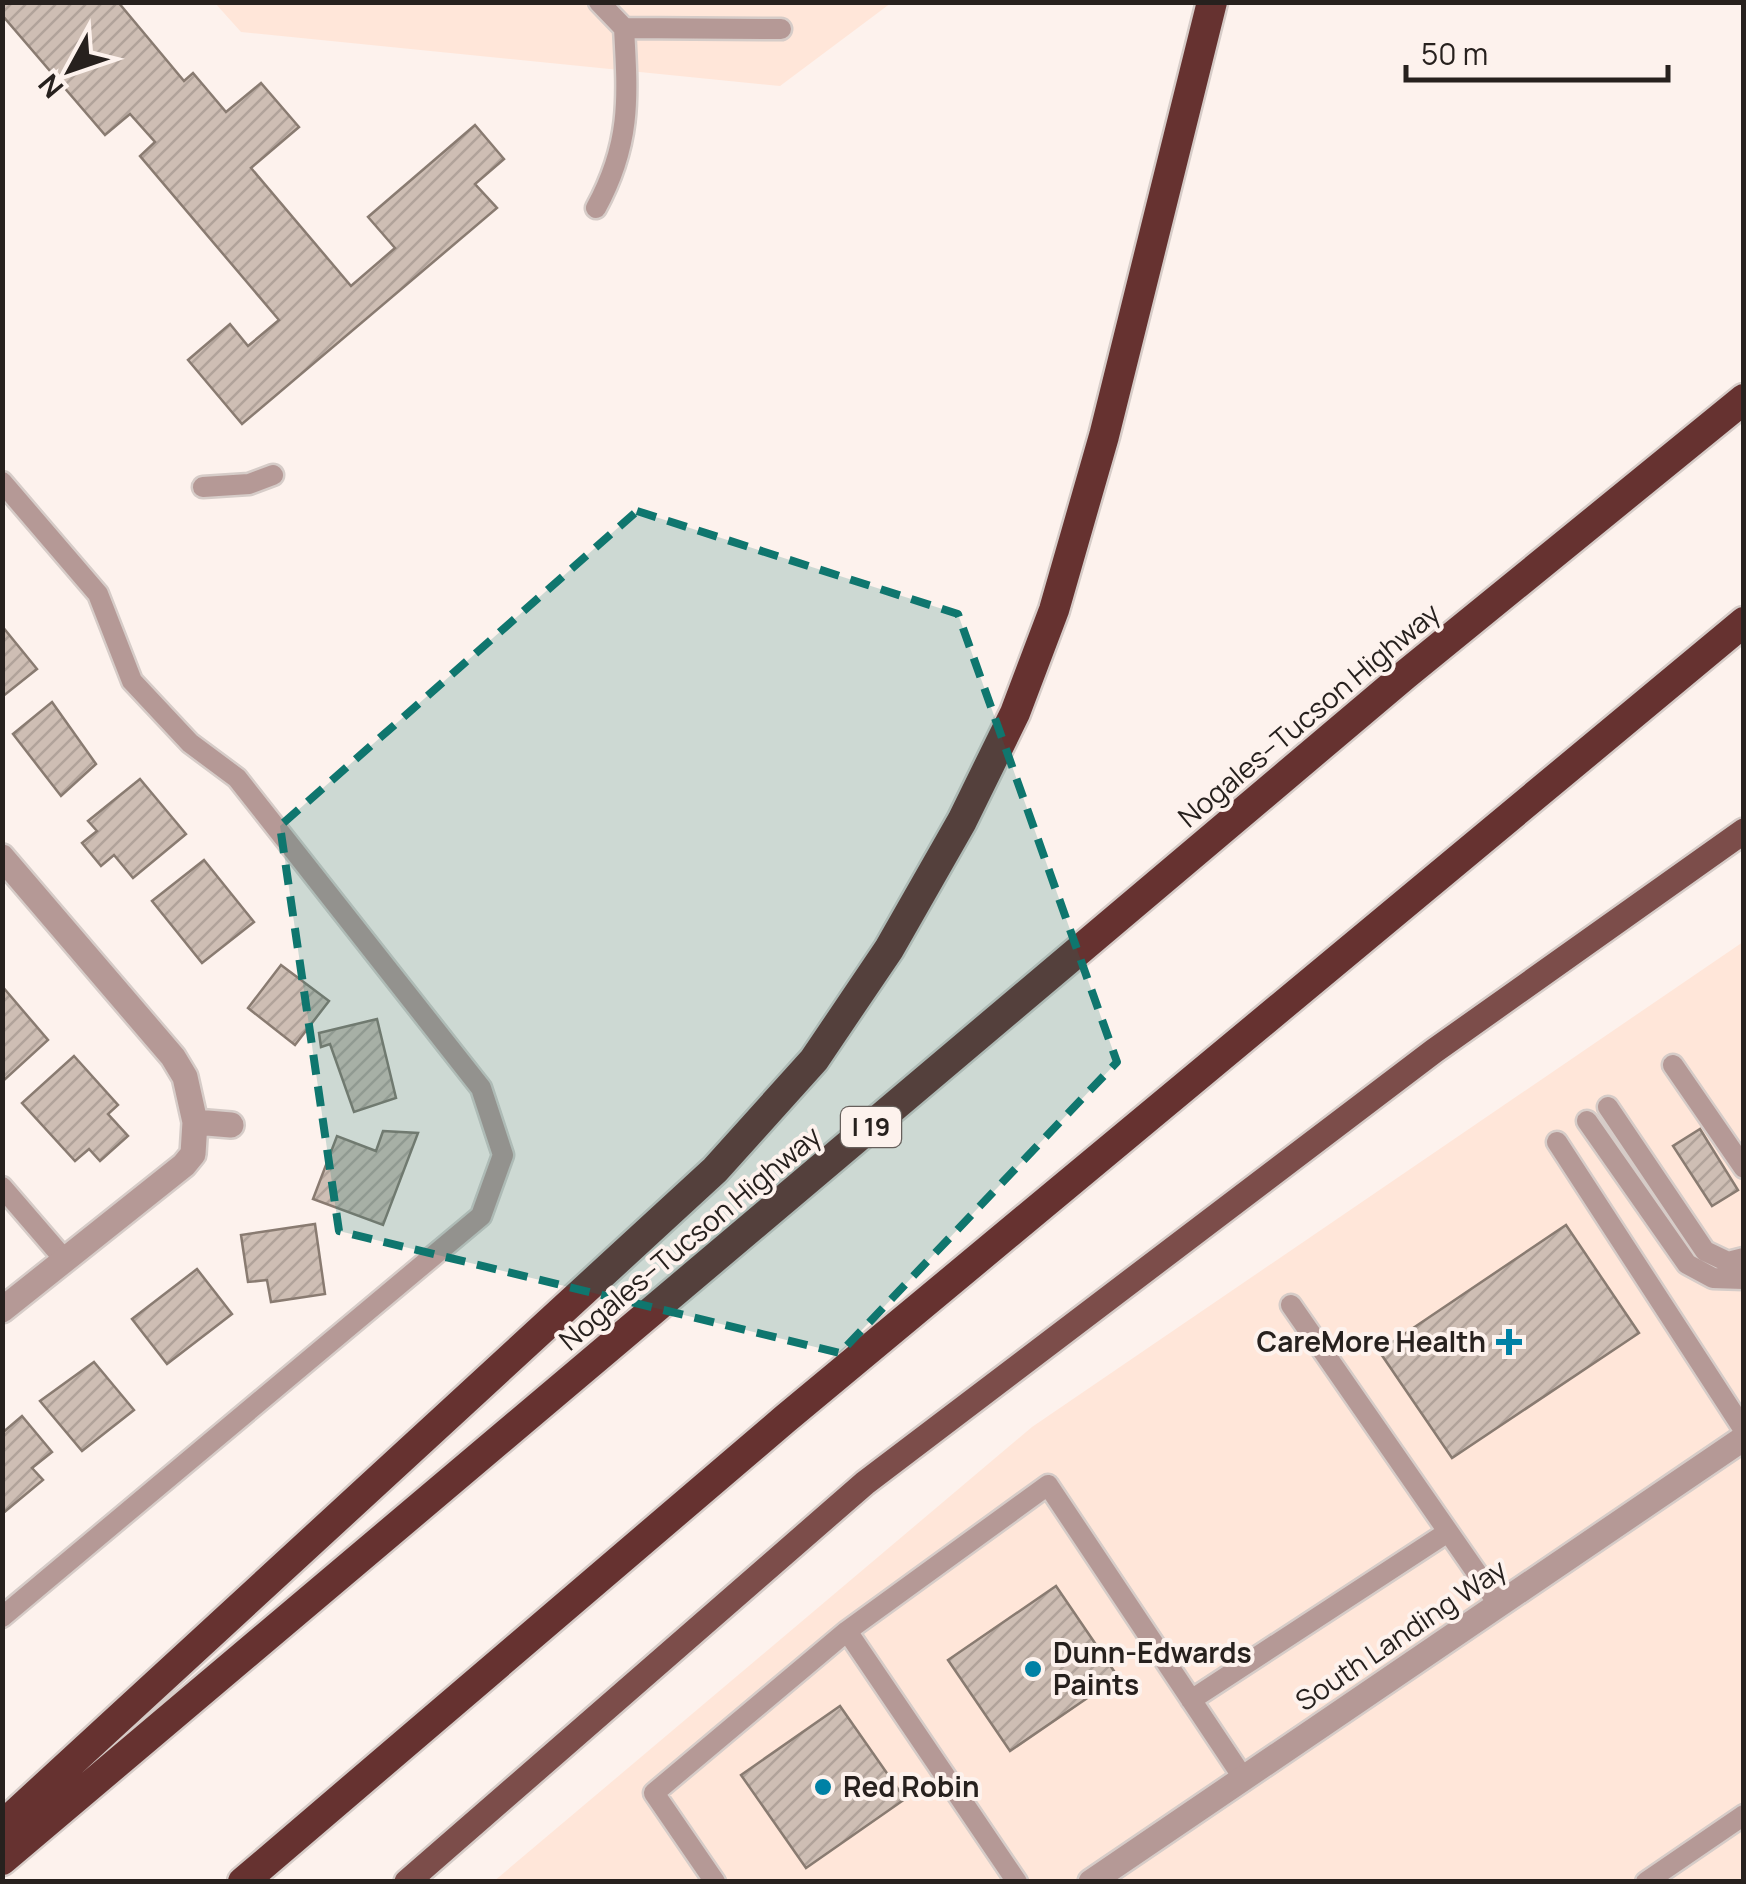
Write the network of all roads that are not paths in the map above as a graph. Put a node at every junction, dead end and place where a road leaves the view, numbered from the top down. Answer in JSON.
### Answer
{"nodes":[{"id":1,"x":599,"y":2,"type":"edge"},
{"id":2,"x":1212,"y":2,"type":"edge"},
{"id":3,"x":624,"y":28,"type":"junction"},
{"id":4,"x":781,"y":29,"type":"dead end"},
{"id":5,"x":596,"y":208,"type":"dead end"},
{"id":6,"x":1744,"y":399,"type":"edge"},
{"id":7,"x":273,"y":475,"type":"dead end"},
{"id":8,"x":2,"y":482,"type":"edge"},
{"id":9,"x":203,"y":487,"type":"dead end"},
{"id":10,"x":1744,"y":622,"type":"edge"},
{"id":11,"x":1744,"y":831,"type":"edge"},
{"id":12,"x":2,"y":857,"type":"edge"},
{"id":13,"x":1673,"y":1065,"type":"dead end"},
{"id":14,"x":1608,"y":1107,"type":"dead end"},
{"id":15,"x":1587,"y":1121,"type":"dead end"},
{"id":16,"x":195,"y":1122,"type":"junction"},
{"id":17,"x":231,"y":1125,"type":"dead end"},
{"id":18,"x":1557,"y":1142,"type":"dead end"},
{"id":19,"x":1744,"y":1168,"type":"edge"},
{"id":20,"x":2,"y":1187,"type":"edge"},
{"id":21,"x":1744,"y":1258,"type":"edge"},
{"id":22,"x":64,"y":1259,"type":"junction"},
{"id":23,"x":1744,"y":1278,"type":"edge"},
{"id":24,"x":1291,"y":1305,"type":"dead end"},
{"id":25,"x":2,"y":1310,"type":"edge"},
{"id":26,"x":1744,"y":1430,"type":"edge"},
{"id":27,"x":1744,"y":1438,"type":"edge"},
{"id":28,"x":1448,"y":1532,"type":"junction"},
{"id":29,"x":1498,"y":1605,"type":"junction"},
{"id":30,"x":2,"y":1617,"type":"edge"},
{"id":31,"x":847,"y":1631,"type":"junction"},
{"id":32,"x":1192,"y":1700,"type":"junction"},
{"id":33,"x":1244,"y":1779,"type":"junction"},
{"id":34,"x":1744,"y":1814,"type":"edge"},
{"id":35,"x":2,"y":1826,"type":"edge"},
{"id":36,"x":2,"y":1860,"type":"edge"},
{"id":37,"x":242,"y":1882,"type":"edge"},
{"id":38,"x":407,"y":1882,"type":"edge"},
{"id":39,"x":715,"y":1882,"type":"edge"},
{"id":40,"x":1017,"y":1882,"type":"edge"},
{"id":41,"x":1091,"y":1882,"type":"edge"},
{"id":42,"x":1646,"y":1882,"type":"edge"}],
"edges":[{"from":1,"to":3,"type":"lane"},
{"from":2,"to":35,"type":"highway"},
{"from":3,"to":4,"type":"lane"},
{"from":3,"to":5,"type":"lane"},
{"from":6,"to":36,"type":"highway","name":"Nogales–Tucson Highway","number":"I 19"},
{"from":7,"to":9,"type":"lane"},
{"from":8,"to":30,"type":"lane"},
{"from":10,"to":37,"type":"highway"},
{"from":11,"to":38,"type":"main road"},
{"from":12,"to":16,"type":"street"},
{"from":13,"to":19,"type":"lane"},
{"from":14,"to":21,"type":"lane"},
{"from":15,"to":23,"type":"lane"},
{"from":16,"to":17,"type":"street"},
{"from":16,"to":22,"type":"street"},
{"from":18,"to":26,"type":"lane"},
{"from":20,"to":22,"type":"lane"},
{"from":22,"to":25,"type":"street"},
{"from":24,"to":28,"type":"lane"},
{"from":27,"to":29,"type":"street","name":"South Landing Way"},
{"from":28,"to":29,"type":"lane"},
{"from":28,"to":32,"type":"lane"},
{"from":29,"to":33,"type":"street","name":"South Landing Way"},
{"from":31,"to":32,"type":"lane"},
{"from":31,"to":39,"type":"lane"},
{"from":31,"to":40,"type":"lane"},
{"from":32,"to":33,"type":"lane"},
{"from":33,"to":41,"type":"street","name":"South Landing Way"},
{"from":34,"to":42,"type":"lane"}]}
